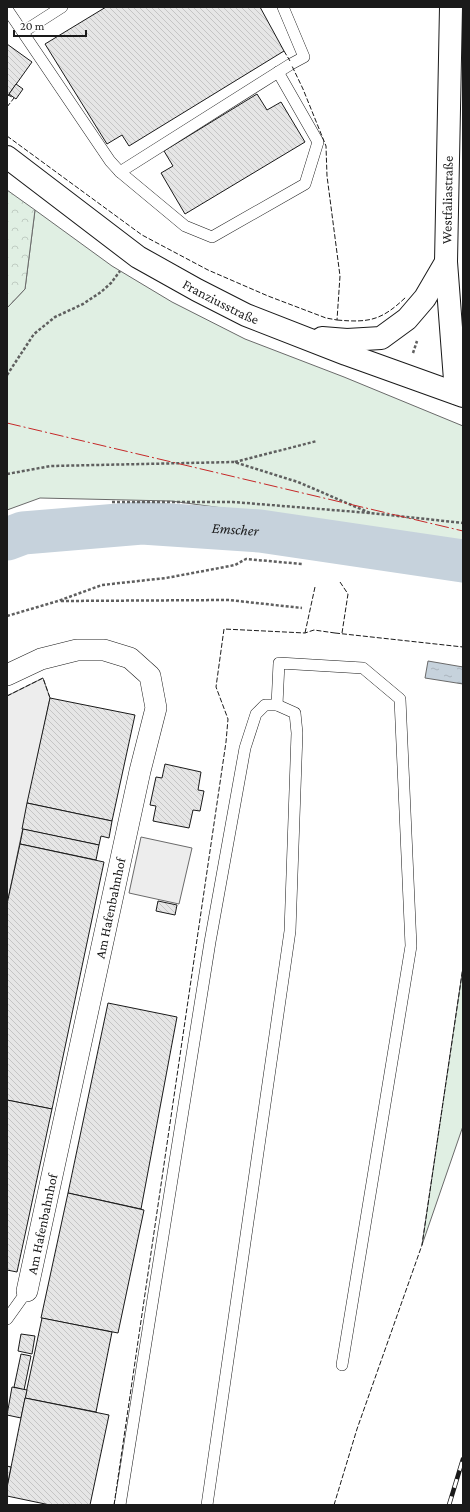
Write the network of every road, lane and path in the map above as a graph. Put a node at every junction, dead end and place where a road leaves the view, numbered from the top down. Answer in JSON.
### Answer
{"nodes":[{"id":1,"x":62,"y":7,"type":"edge"},
{"id":2,"x":283,"y":7,"type":"edge"},
{"id":3,"x":451,"y":7,"type":"edge"},
{"id":4,"x":7,"y":9,"type":"edge"},
{"id":5,"x":23,"y":32,"type":"junction"},
{"id":6,"x":278,"y":72,"type":"junction"},
{"id":7,"x":7,"y":157,"type":"edge"},
{"id":8,"x":120,"y":172,"type":"junction"},
{"id":9,"x":446,"y":262,"type":"junction"},
{"id":10,"x":118,"y":274,"type":"dead end"},
{"id":11,"x":346,"y":347,"type":"junction"},
{"id":12,"x":7,"y":376,"type":"edge"},
{"id":13,"x":459,"y":394,"type":"edge"},
{"id":14,"x":317,"y":441,"type":"dead end"},
{"id":15,"x":234,"y":462,"type":"junction"},
{"id":16,"x":7,"y":474,"type":"edge"},
{"id":17,"x":112,"y":502,"type":"dead end"},
{"id":18,"x":370,"y":513,"type":"junction"},
{"id":19,"x":463,"y":524,"type":"edge"},
{"id":20,"x":302,"y":564,"type":"dead end"},
{"id":21,"x":58,"y":601,"type":"junction"},
{"id":22,"x":302,"y":608,"type":"dead end"},
{"id":23,"x":7,"y":616,"type":"edge"},
{"id":24,"x":7,"y":675,"type":"edge"},
{"id":25,"x":277,"y":704,"type":"junction"},
{"id":26,"x":27,"y":1291,"type":"joint"},
{"id":27,"x":7,"y":1319,"type":"edge"},
{"id":28,"x":342,"y":1365,"type":"dead end"},
{"id":29,"x":120,"y":1505,"type":"edge"},
{"id":30,"x":207,"y":1505,"type":"edge"}],
"edges":[{"from":1,"to":5,"type":"lane"},
{"from":2,"to":6,"type":"lane"},
{"from":3,"to":9,"type":"street","name":"Westfaliastraße"},
{"from":4,"to":5,"type":"lane"},
{"from":5,"to":8,"type":"lane"},
{"from":6,"to":8,"type":"lane"},
{"from":6,"to":8,"type":"lane"},
{"from":7,"to":11,"type":"street","name":"Franziusstraße"},
{"from":9,"to":11,"type":"street"},
{"from":9,"to":13,"type":"street","name":"Westfaliastraße"},
{"from":10,"to":12,"type":"path"},
{"from":11,"to":13,"type":"street","name":"Franziusstraße"},
{"from":14,"to":15,"type":"path"},
{"from":15,"to":16,"type":"path"},
{"from":15,"to":18,"type":"path"},
{"from":17,"to":18,"type":"path"},
{"from":18,"to":19,"type":"path"},
{"from":20,"to":21,"type":"path"},
{"from":21,"to":22,"type":"path"},
{"from":21,"to":23,"type":"path"},
{"from":24,"to":26,"type":"street","name":"Am Hafenbahnhof"},
{"from":25,"to":28,"type":"lane"},
{"from":25,"to":29,"type":"lane"},
{"from":25,"to":30,"type":"lane"},
{"from":26,"to":27,"type":"lane"}]}
